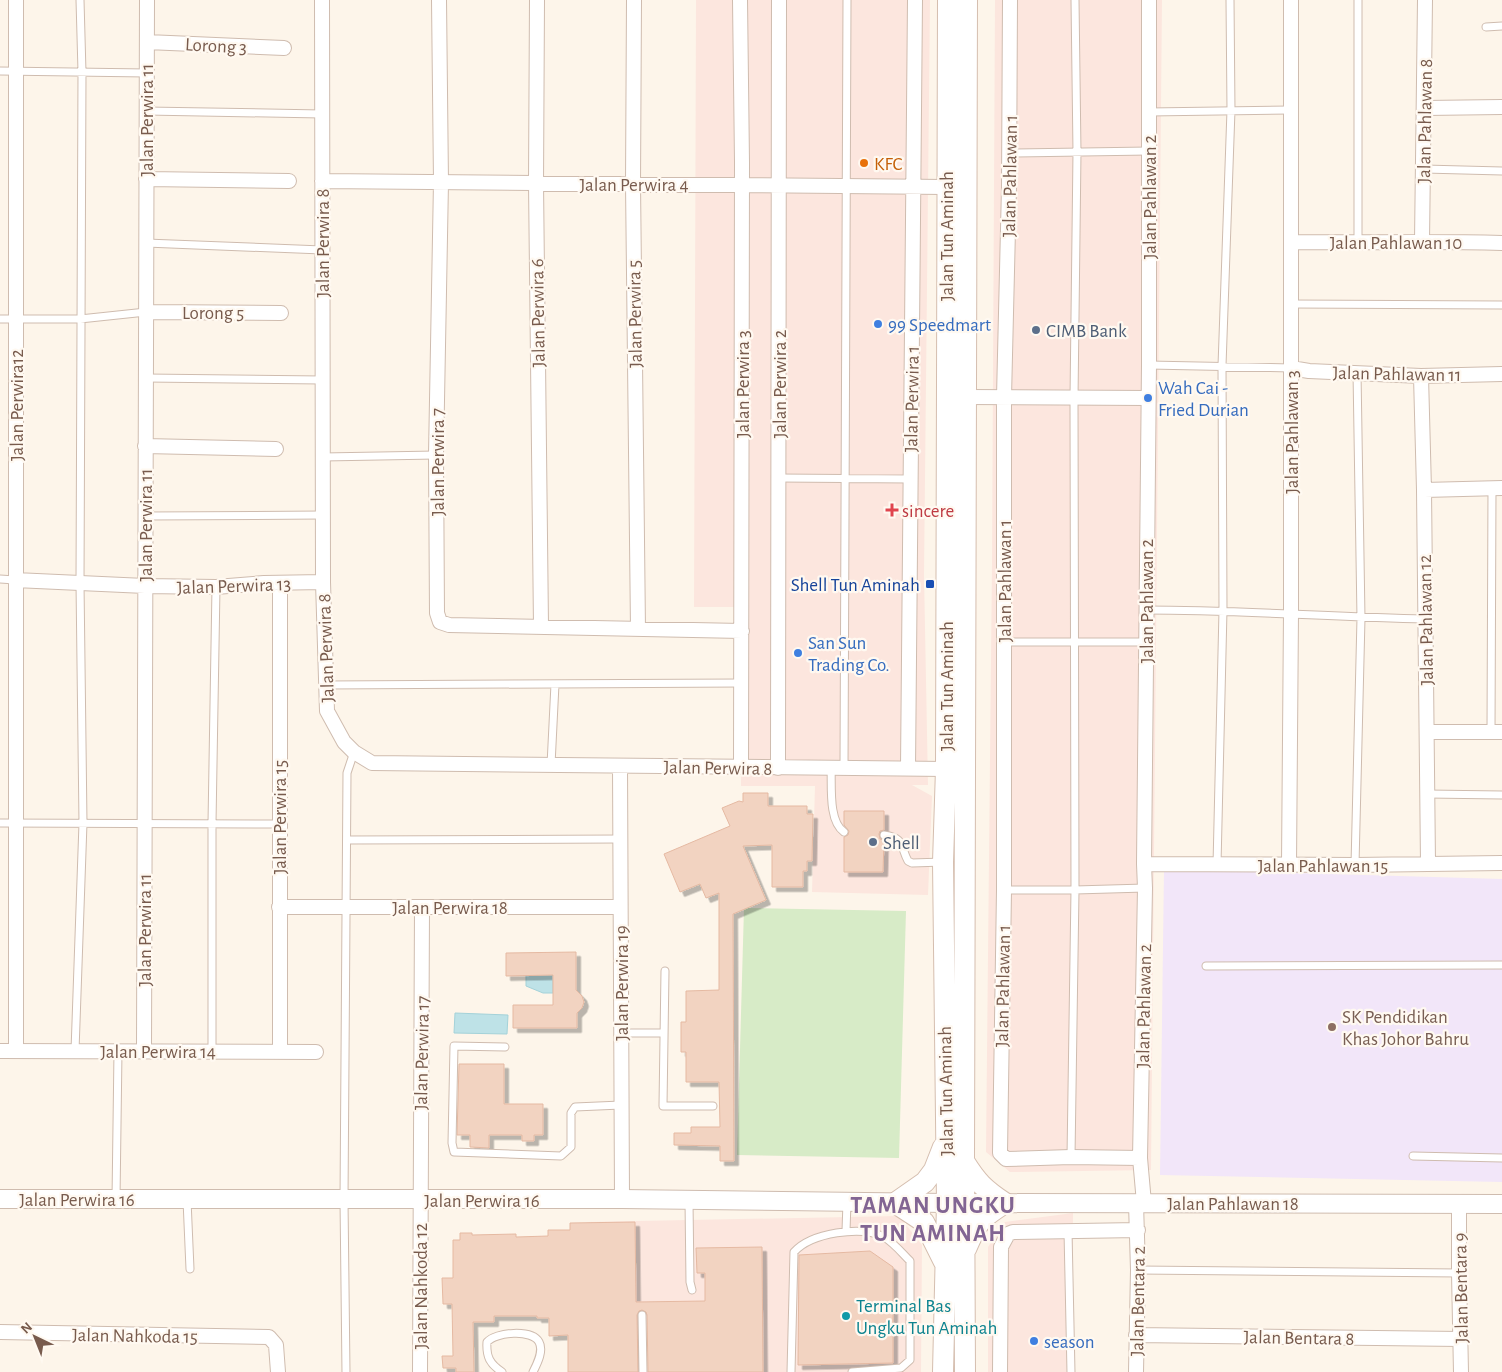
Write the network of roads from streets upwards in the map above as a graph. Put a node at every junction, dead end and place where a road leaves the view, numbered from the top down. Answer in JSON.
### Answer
{"nodes":[{"id":1,"x":16,"y":0,"type":"edge"},
{"id":2,"x":147,"y":0,"type":"edge"},
{"id":3,"x":322,"y":0,"type":"edge"},
{"id":4,"x":439,"y":0,"type":"edge"},
{"id":5,"x":538,"y":0,"type":"edge"},
{"id":6,"x":634,"y":0,"type":"edge"},
{"id":7,"x":740,"y":0,"type":"edge"},
{"id":8,"x":779,"y":0,"type":"edge"},
{"id":9,"x":915,"y":0,"type":"edge"},
{"id":10,"x":948,"y":0,"type":"edge"},
{"id":11,"x":967,"y":0,"type":"edge"},
{"id":12,"x":1010,"y":0,"type":"edge"},
{"id":13,"x":1149,"y":0,"type":"edge"},
{"id":14,"x":1291,"y":0,"type":"edge"},
{"id":15,"x":1425,"y":0,"type":"edge"},
{"id":16,"x":147,"y":42,"type":"junction"},
{"id":17,"x":284,"y":48,"type":"dead end"},
{"id":18,"x":1502,"y":107,"type":"edge"},
{"id":19,"x":1425,"y":108,"type":"junction"},
{"id":20,"x":146,"y":179,"type":"junction"},
{"id":21,"x":289,"y":181,"type":"dead end"},
{"id":22,"x":322,"y":181,"type":"junction"},
{"id":23,"x":442,"y":182,"type":"junction"},
{"id":24,"x":536,"y":183,"type":"junction"},
{"id":25,"x":632,"y":184,"type":"junction"},
{"id":26,"x":742,"y":185,"type":"junction"},
{"id":27,"x":780,"y":185,"type":"junction"},
{"id":28,"x":913,"y":186,"type":"junction"},
{"id":29,"x":946,"y":187,"type":"junction"},
{"id":30,"x":1422,"y":241,"type":"junction"},
{"id":31,"x":1291,"y":242,"type":"junction"},
{"id":32,"x":1502,"y":243,"type":"edge"},
{"id":33,"x":146,"y":312,"type":"junction"},
{"id":34,"x":281,"y":313,"type":"dead end"},
{"id":35,"x":1291,"y":368,"type":"junction"},
{"id":36,"x":1502,"y":374,"type":"edge"},
{"id":37,"x":1421,"y":376,"type":"junction"},
{"id":38,"x":966,"y":397,"type":"junction"},
{"id":39,"x":1004,"y":397,"type":"junction"},
{"id":40,"x":1148,"y":398,"type":"junction"},
{"id":41,"x":146,"y":446,"type":"junction"},
{"id":42,"x":276,"y":449,"type":"dead end"},
{"id":43,"x":1497,"y":488,"type":"edge"},
{"id":44,"x":1424,"y":490,"type":"junction"},
{"id":45,"x":15,"y":580,"type":"junction"},
{"id":46,"x":323,"y":582,"type":"junction"},
{"id":47,"x":280,"y":583,"type":"junction"},
{"id":48,"x":145,"y":586,"type":"junction"},
{"id":49,"x":541,"y":626,"type":"junction"},
{"id":50,"x":638,"y":628,"type":"junction"},
{"id":51,"x":742,"y":631,"type":"junction"},
{"id":52,"x":1426,"y":732,"type":"junction"},
{"id":53,"x":1497,"y":732,"type":"edge"},
{"id":54,"x":620,"y":766,"type":"junction"},
{"id":55,"x":742,"y":767,"type":"junction"},
{"id":56,"x":778,"y":768,"type":"junction"},
{"id":57,"x":908,"y":769,"type":"junction"},
{"id":58,"x":946,"y":769,"type":"junction"},
{"id":59,"x":1502,"y":863,"type":"edge"},
{"id":60,"x":1144,"y":864,"type":"junction"},
{"id":61,"x":1428,"y":864,"type":"junction"},
{"id":62,"x":1289,"y":865,"type":"junction"},
{"id":63,"x":280,"y":906,"type":"junction"},
{"id":64,"x":422,"y":907,"type":"junction"},
{"id":65,"x":620,"y":907,"type":"junction"},
{"id":66,"x":0,"y":1051,"type":"edge"},
{"id":67,"x":16,"y":1051,"type":"junction"},
{"id":68,"x":144,"y":1051,"type":"junction"},
{"id":69,"x":280,"y":1052,"type":"junction"},
{"id":70,"x":316,"y":1052,"type":"dead end"},
{"id":71,"x":946,"y":1138,"type":"junction"},
{"id":72,"x":1140,"y":1158,"type":"junction"},
{"id":73,"x":964,"y":1161,"type":"junction"},
{"id":74,"x":0,"y":1199,"type":"edge"},
{"id":75,"x":420,"y":1200,"type":"junction"},
{"id":76,"x":622,"y":1200,"type":"junction"},
{"id":77,"x":895,"y":1203,"type":"junction"},
{"id":78,"x":955,"y":1203,"type":"junction"},
{"id":79,"x":1005,"y":1203,"type":"junction"},
{"id":80,"x":1140,"y":1203,"type":"junction"},
{"id":81,"x":1459,"y":1204,"type":"junction"},
{"id":82,"x":1502,"y":1204,"type":"edge"},
{"id":83,"x":1138,"y":1230,"type":"junction"},
{"id":84,"x":964,"y":1253,"type":"junction"},
{"id":85,"x":945,"y":1264,"type":"junction"},
{"id":86,"x":0,"y":1332,"type":"edge"},
{"id":87,"x":1136,"y":1335,"type":"junction"},
{"id":88,"x":1461,"y":1340,"type":"junction"},
{"id":89,"x":278,"y":1372,"type":"edge"},
{"id":90,"x":420,"y":1372,"type":"edge"},
{"id":91,"x":943,"y":1372,"type":"edge"},
{"id":92,"x":965,"y":1372,"type":"edge"},
{"id":93,"x":1000,"y":1372,"type":"edge"},
{"id":94,"x":1136,"y":1372,"type":"edge"},
{"id":95,"x":1461,"y":1372,"type":"edge"}],
"edges":[{"from":1,"to":45,"type":"street","name":"Jalan Perwira12"},
{"from":2,"to":16,"type":"street","name":"Jalan Perwira 11"},
{"from":3,"to":22,"type":"street","name":"Jalan Perwira 8"},
{"from":4,"to":23,"type":"street","name":"Jalan Perwira 7"},
{"from":5,"to":24,"type":"street","name":"Jalan Perwira 6"},
{"from":6,"to":25,"type":"street","name":"Jalan Perwira 5"},
{"from":7,"to":26,"type":"street","name":"Jalan Perwira 3"},
{"from":8,"to":27,"type":"street","name":"Jalan Perwira 2"},
{"from":9,"to":28,"type":"street","name":"Jalan Perwira 1"},
{"from":10,"to":29,"type":"main road","name":"Jalan Tun Aminah"},
{"from":11,"to":38,"type":"main road","name":"Jalan Tun Aminah"},
{"from":12,"to":39,"type":"street","name":"Jalan Pahlawan 1"},
{"from":13,"to":40,"type":"street","name":"Jalan Pahlawan 2"},
{"from":14,"to":31,"type":"street","name":"Jalan Pahlawan 3"},
{"from":15,"to":19,"type":"street","name":"Jalan Pahlawan 8"},
{"from":16,"to":17,"type":"street","name":"Lorong 3"},
{"from":16,"to":20,"type":"street","name":"Jalan Perwira 11"},
{"from":18,"to":19,"type":"street"},
{"from":19,"to":30,"type":"street","name":"Jalan Pahlawan 8"},
{"from":20,"to":21,"type":"street"},
{"from":20,"to":33,"type":"street","name":"Jalan Perwira 11"},
{"from":22,"to":23,"type":"street","name":"Jalan Perwira 4"},
{"from":22,"to":46,"type":"street","name":"Jalan Perwira 8"},
{"from":23,"to":24,"type":"street","name":"Jalan Perwira 4"},
{"from":23,"to":49,"type":"street","name":"Jalan Perwira 7"},
{"from":24,"to":25,"type":"street","name":"Jalan Perwira 4"},
{"from":24,"to":49,"type":"street","name":"Jalan Perwira 6"},
{"from":25,"to":26,"type":"street","name":"Jalan Perwira 4"},
{"from":25,"to":50,"type":"street","name":"Jalan Perwira 5"},
{"from":26,"to":27,"type":"street","name":"Jalan Perwira 4"},
{"from":26,"to":51,"type":"street","name":"Jalan Perwira 3"},
{"from":27,"to":28,"type":"street","name":"Jalan Perwira 4"},
{"from":27,"to":56,"type":"street","name":"Jalan Perwira 2"},
{"from":28,"to":29,"type":"street","name":"Jalan Perwira 4"},
{"from":28,"to":57,"type":"street","name":"Jalan Perwira 1"},
{"from":29,"to":58,"type":"main road","name":"Jalan Tun Aminah"},
{"from":30,"to":31,"type":"street","name":"Jalan Pahlawan 10"},
{"from":30,"to":32,"type":"street","name":"Jalan Pahlawan 10"},
{"from":31,"to":35,"type":"street","name":"Jalan Pahlawan 3"},
{"from":33,"to":34,"type":"street","name":"Lorong 5"},
{"from":33,"to":41,"type":"street","name":"Jalan Perwira 11"},
{"from":35,"to":37,"type":"street","name":"Jalan Pahlawan 11"},
{"from":35,"to":62,"type":"street","name":"Jalan Pahlawan 3"},
{"from":36,"to":37,"type":"street","name":"Jalan Pahlawan 11"},
{"from":37,"to":44,"type":"street","name":"Jalan Pahlawan 12"},
{"from":38,"to":39,"type":"street"},
{"from":38,"to":73,"type":"main road","name":"Jalan Tun Aminah"},
{"from":39,"to":40,"type":"street"},
{"from":39,"to":72,"type":"street","name":"Jalan Pahlawan 1"},
{"from":40,"to":60,"type":"street","name":"Jalan Pahlawan 2"},
{"from":41,"to":42,"type":"street"},
{"from":41,"to":48,"type":"street","name":"Jalan Perwira 11"},
{"from":43,"to":44,"type":"street"},
{"from":44,"to":52,"type":"street","name":"Jalan Pahlawan 12"},
{"from":45,"to":48,"type":"street","name":"Jalan Perwira 13"},
{"from":45,"to":67,"type":"street","name":"Jalan Perwira12"},
{"from":46,"to":47,"type":"street","name":"Jalan Perwira 13"},
{"from":46,"to":54,"type":"street","name":"Jalan Perwira 8"},
{"from":47,"to":48,"type":"street","name":"Jalan Perwira 13"},
{"from":47,"to":63,"type":"street","name":"Jalan Perwira 15"},
{"from":48,"to":68,"type":"street","name":"Jalan Perwira 11"},
{"from":49,"to":50,"type":"street","name":"Jalan Perwira 7"},
{"from":50,"to":51,"type":"street","name":"Jalan Perwira 7"},
{"from":51,"to":55,"type":"street","name":"Jalan Perwira 3"},
{"from":52,"to":53,"type":"street"},
{"from":52,"to":61,"type":"street","name":"Jalan Pahlawan 12"},
{"from":54,"to":55,"type":"street","name":"Jalan Perwira 8"},
{"from":54,"to":65,"type":"street","name":"Jalan Perwira 19"},
{"from":55,"to":56,"type":"street","name":"Jalan Perwira 8"},
{"from":56,"to":57,"type":"street","name":"Jalan Perwira 8"},
{"from":57,"to":58,"type":"street","name":"Jalan Perwira 8"},
{"from":58,"to":71,"type":"main road","name":"Jalan Tun Aminah"},
{"from":59,"to":61,"type":"street","name":"Jalan Pahlawan 15"},
{"from":60,"to":62,"type":"street","name":"Jalan Pahlawan 15"},
{"from":60,"to":72,"type":"street","name":"Jalan Pahlawan 2"},
{"from":61,"to":62,"type":"street","name":"Jalan Pahlawan 15"},
{"from":63,"to":64,"type":"street","name":"Jalan Perwira 18"},
{"from":63,"to":69,"type":"street","name":"Jalan Perwira 15"},
{"from":64,"to":65,"type":"street","name":"Jalan Perwira 18"},
{"from":64,"to":75,"type":"street","name":"Jalan Perwira 17"},
{"from":65,"to":76,"type":"street","name":"Jalan Perwira 19"},
{"from":66,"to":67,"type":"street","name":"Jalan Perwira 14"},
{"from":67,"to":68,"type":"street","name":"Jalan Perwira 14"},
{"from":68,"to":69,"type":"street","name":"Jalan Perwira 14"},
{"from":69,"to":70,"type":"street","name":"Jalan Perwira 14"},
{"from":71,"to":77,"type":"main road"},
{"from":71,"to":78,"type":"main road","name":"Jalan Tun Aminah"},
{"from":72,"to":80,"type":"street","name":"Jalan Pahlawan 2"},
{"from":73,"to":78,"type":"main road","name":"Jalan Tun Aminah"},
{"from":73,"to":79,"type":"main road"},
{"from":74,"to":75,"type":"street","name":"Jalan Perwira 16"},
{"from":75,"to":76,"type":"street","name":"Jalan Perwira 16"},
{"from":75,"to":90,"type":"street","name":"Jalan Nahkoda 12"},
{"from":76,"to":77,"type":"street","name":"Jalan Perwira 16"},
{"from":77,"to":78,"type":"street","name":"Jalan Perwira 16"},
{"from":77,"to":85,"type":"main road"},
{"from":78,"to":79,"type":"street","name":"Jalan Pahlawan 18"},
{"from":78,"to":84,"type":"main road","name":"Jalan Tun Aminah"},
{"from":78,"to":85,"type":"main road","name":"Jalan Tun Aminah"},
{"from":79,"to":80,"type":"street","name":"Jalan Pahlawan 18"},
{"from":79,"to":84,"type":"main road"},
{"from":80,"to":81,"type":"street","name":"Jalan Pahlawan 18"},
{"from":80,"to":83,"type":"street","name":"Jalan Bentara 2"},
{"from":81,"to":82,"type":"street","name":"Jalan Pahlawan 18"},
{"from":81,"to":88,"type":"street","name":"Jalan Bentara 9"},
{"from":83,"to":87,"type":"street","name":"Jalan Bentara 2"},
{"from":83,"to":93,"type":"street","name":"Jalan Bentara 2"},
{"from":84,"to":92,"type":"main road","name":"Jalan Tun Aminah"},
{"from":85,"to":91,"type":"main road","name":"Jalan Tun Aminah"},
{"from":86,"to":89,"type":"street","name":"Jalan Nahkoda 15"},
{"from":87,"to":88,"type":"street","name":"Jalan Bentara 8"},
{"from":87,"to":94,"type":"street","name":"Jalan Bentara 2"},
{"from":88,"to":95,"type":"street","name":"Jalan Bentara 9"}]}
